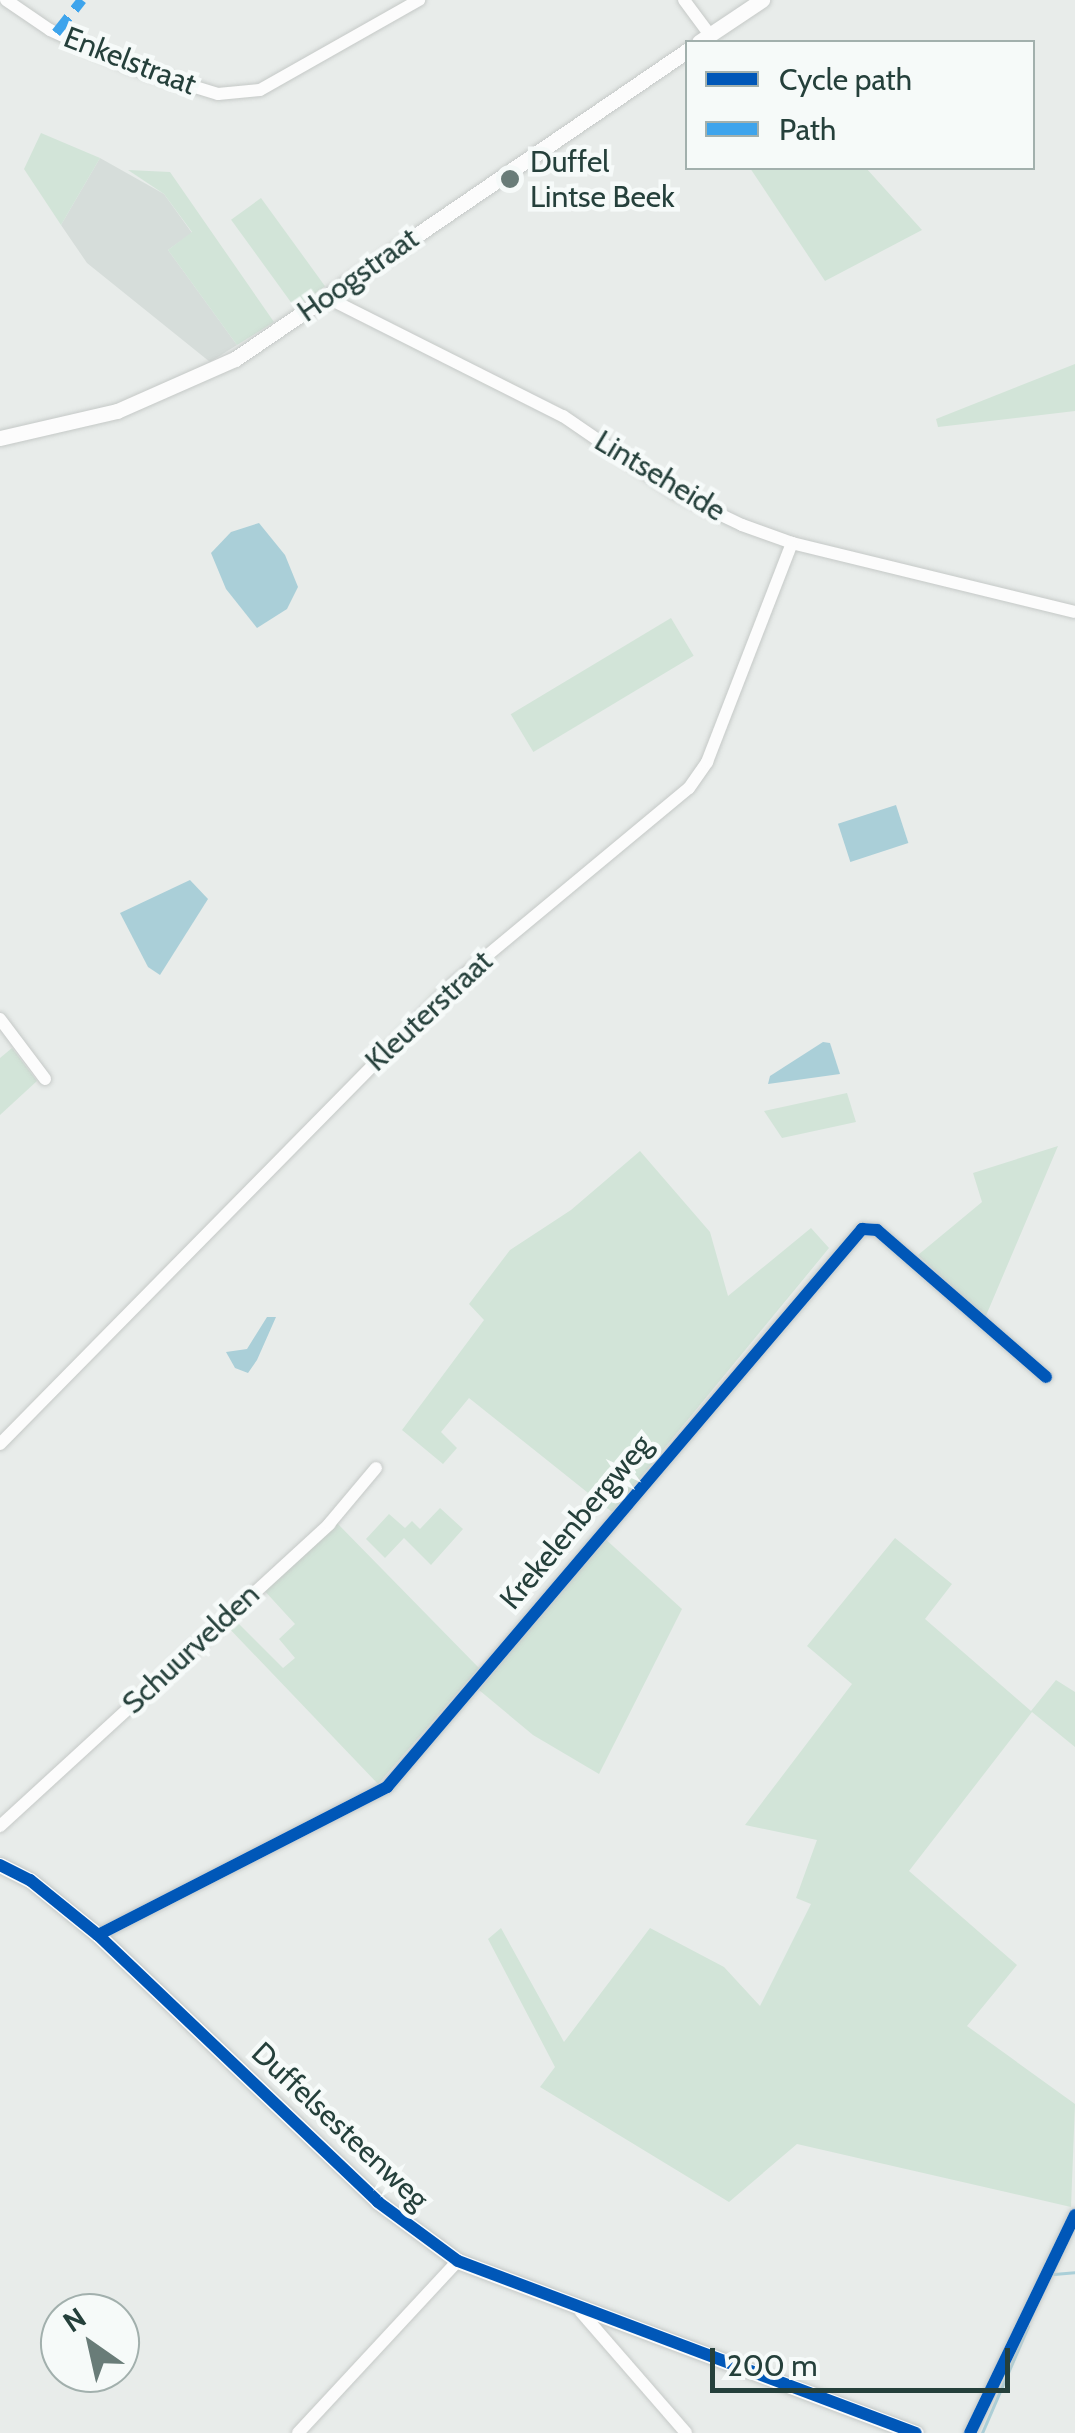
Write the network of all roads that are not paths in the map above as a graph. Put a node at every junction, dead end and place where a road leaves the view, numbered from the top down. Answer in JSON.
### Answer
{"nodes":[{"id":1,"x":6,"y":0,"type":"edge"},
{"id":2,"x":419,"y":0,"type":"edge"},
{"id":3,"x":684,"y":0,"type":"edge"},
{"id":4,"x":762,"y":0,"type":"edge"},
{"id":5,"x":705,"y":39,"type":"edge"},
{"id":6,"x":685,"y":52,"type":"edge"},
{"id":7,"x":326,"y":297,"type":"junction"},
{"id":8,"x":0,"y":438,"type":"edge"},
{"id":9,"x":792,"y":544,"type":"junction"},
{"id":10,"x":1075,"y":612,"type":"edge"},
{"id":11,"x":0,"y":1020,"type":"edge"},
{"id":12,"x":46,"y":1078,"type":"dead end"},
{"id":13,"x":1046,"y":1377,"type":"dead end"},
{"id":14,"x":0,"y":1444,"type":"edge"},
{"id":15,"x":376,"y":1468,"type":"dead end"},
{"id":16,"x":0,"y":1826,"type":"edge"},
{"id":17,"x":0,"y":1865,"type":"edge"},
{"id":18,"x":98,"y":1935,"type":"junction"},
{"id":19,"x":1075,"y":2215,"type":"edge"},
{"id":20,"x":458,"y":2262,"type":"junction"},
{"id":21,"x":581,"y":2312,"type":"junction"},
{"id":22,"x":298,"y":2433,"type":"edge"},
{"id":23,"x":686,"y":2433,"type":"edge"},
{"id":24,"x":916,"y":2433,"type":"edge"},
{"id":25,"x":970,"y":2433,"type":"edge"}],
"edges":[{"from":1,"to":2,"type":"street","name":"Enkelstraat"},
{"from":3,"to":5,"type":"street"},
{"from":4,"to":5,"type":"street"},
{"from":6,"to":7,"type":"street","name":"Hoogstraat"},
{"from":7,"to":8,"type":"street","name":"Hoogstraat"},
{"from":7,"to":9,"type":"street","name":"Lintseheide"},
{"from":9,"to":10,"type":"street","name":"Lintseheide"},
{"from":9,"to":14,"type":"street","name":"Kleuterstraat"},
{"from":11,"to":12,"type":"street"},
{"from":13,"to":18,"type":"street","name":"Krekelenbergweg"},
{"from":15,"to":16,"type":"street","name":"Schuurvelden"},
{"from":17,"to":18,"type":"street","name":"Duffelsesteenweg"},
{"from":18,"to":20,"type":"street","name":"Duffelsesteenweg"},
{"from":19,"to":25,"type":"street"},
{"from":20,"to":21,"type":"street","name":"Duffelsesteenweg"},
{"from":20,"to":22,"type":"street"},
{"from":21,"to":23,"type":"street","name":"Duffelsesteenweg"},
{"from":21,"to":24,"type":"street","name":"Duffelsesteenweg"}]}
